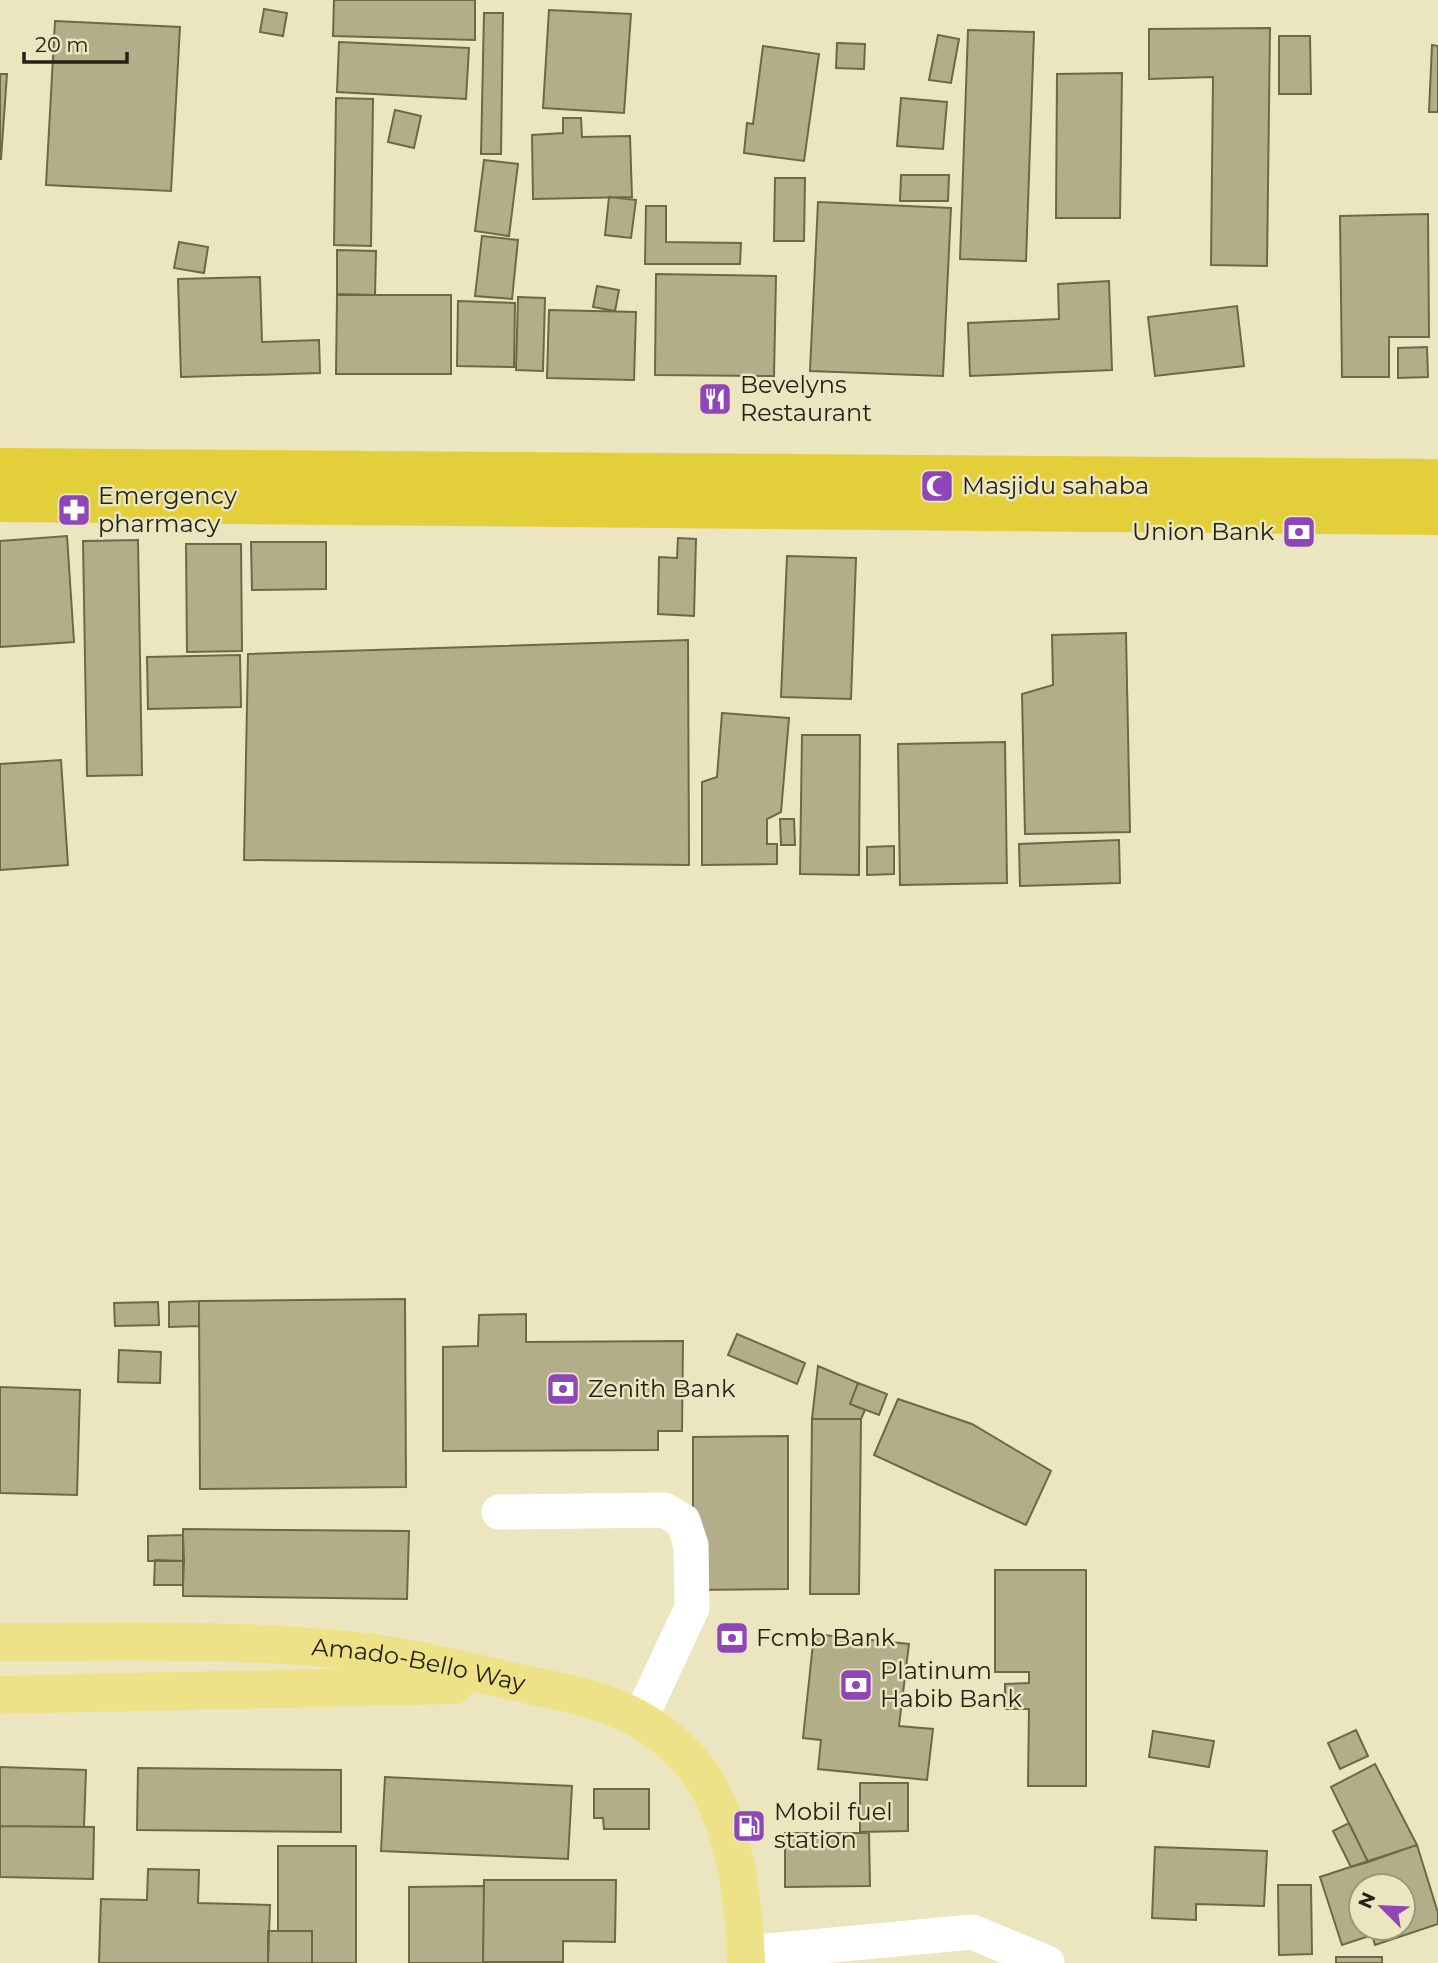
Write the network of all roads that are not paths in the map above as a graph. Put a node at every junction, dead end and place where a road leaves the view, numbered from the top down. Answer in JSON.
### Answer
{"nodes":[{"id":1,"x":0,"y":467,"type":"edge"},
{"id":2,"x":1438,"y":478,"type":"edge"},
{"id":3,"x":0,"y":503,"type":"edge"},
{"id":4,"x":1438,"y":516,"type":"edge"},
{"id":5,"x":499,"y":1512,"type":"dead end"},
{"id":6,"x":0,"y":1642,"type":"edge"},
{"id":7,"x":523,"y":1684,"type":"junction"},
{"id":8,"x":0,"y":1695,"type":"edge"},
{"id":9,"x":640,"y":1719,"type":"junction"},
{"id":10,"x":746,"y":1958,"type":"edge"},
{"id":11,"x":1047,"y":1963,"type":"edge"}],
"edges":[{"from":1,"to":2,"type":"highway"},
{"from":3,"to":4,"type":"highway"},
{"from":5,"to":9,"type":"lane"},
{"from":6,"to":7,"type":"main road","name":"Amado-Bello Way"},
{"from":7,"to":8,"type":"main road","name":"Amado-Bello Way"},
{"from":7,"to":9,"type":"main road"},
{"from":9,"to":10,"type":"main road"},
{"from":10,"to":11,"type":"lane"}]}
